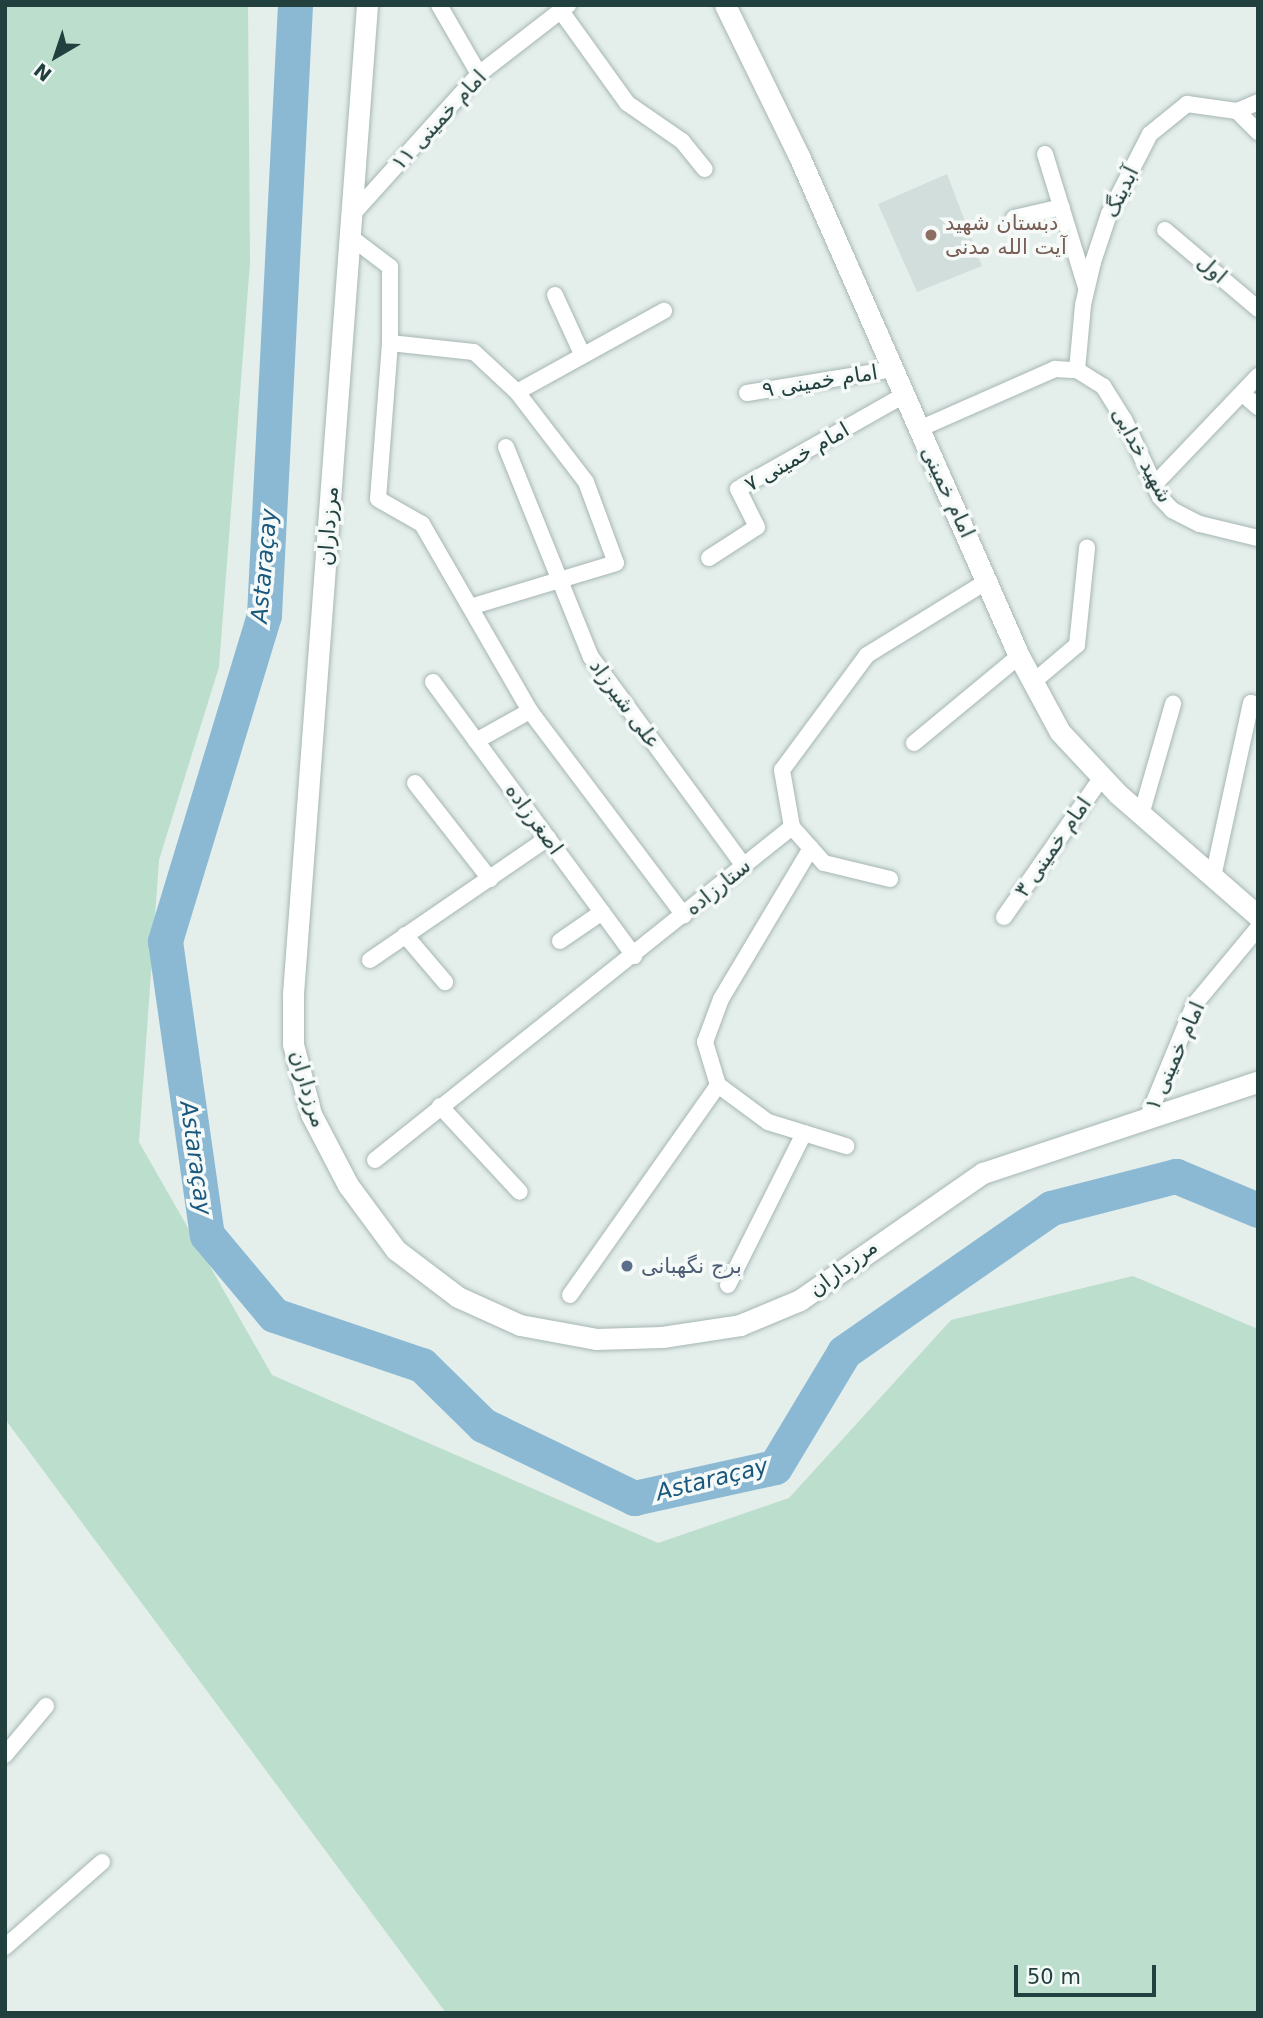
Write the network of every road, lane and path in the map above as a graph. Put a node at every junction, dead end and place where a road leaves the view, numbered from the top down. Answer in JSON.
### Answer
{"nodes":[{"id":1,"x":366,"y":5,"type":"edge"},
{"id":2,"x":439,"y":5,"type":"edge"},
{"id":3,"x":724,"y":5,"type":"edge"},
{"id":4,"x":564,"y":8,"type":"edge"},
{"id":5,"x":479,"y":74,"type":"junction"},
{"id":6,"x":1258,"y":102,"type":"edge"},
{"id":7,"x":1237,"y":111,"type":"junction"},
{"id":8,"x":1258,"y":132,"type":"edge"},
{"id":9,"x":1045,"y":154,"type":"dead end"},
{"id":10,"x":705,"y":169,"type":"dead end"},
{"id":11,"x":1062,"y":207,"type":"junction"},
{"id":12,"x":1014,"y":218,"type":"dead end"},
{"id":13,"x":349,"y":226,"type":"junction"},
{"id":14,"x":1165,"y":230,"type":"dead end"},
{"id":15,"x":1087,"y":289,"type":"junction"},
{"id":16,"x":555,"y":295,"type":"dead end"},
{"id":17,"x":1258,"y":309,"type":"edge"},
{"id":18,"x":664,"y":311,"type":"dead end"},
{"id":19,"x":390,"y":343,"type":"junction"},
{"id":20,"x":582,"y":354,"type":"junction"},
{"id":21,"x":893,"y":369,"type":"junction"},
{"id":22,"x":1077,"y":370,"type":"junction"},
{"id":23,"x":1258,"y":376,"type":"edge"},
{"id":24,"x":517,"y":392,"type":"junction"},
{"id":25,"x":747,"y":393,"type":"dead end"},
{"id":26,"x":1243,"y":394,"type":"junction"},
{"id":27,"x":904,"y":395,"type":"junction"},
{"id":28,"x":1258,"y":407,"type":"edge"},
{"id":29,"x":919,"y":429,"type":"junction"},
{"id":30,"x":506,"y":447,"type":"dead end"},
{"id":31,"x":1154,"y":485,"type":"junction"},
{"id":32,"x":1258,"y":538,"type":"edge"},
{"id":33,"x":1087,"y":548,"type":"dead end"},
{"id":34,"x":709,"y":558,"type":"dead end"},
{"id":35,"x":558,"y":579,"type":"junction"},
{"id":36,"x":989,"y":580,"type":"junction"},
{"id":37,"x":470,"y":607,"type":"junction"},
{"id":38,"x":1019,"y":656,"type":"junction"},
{"id":39,"x":433,"y":682,"type":"dead end"},
{"id":40,"x":1032,"y":683,"type":"junction"},
{"id":41,"x":1173,"y":704,"type":"dead end"},
{"id":42,"x":1258,"y":705,"type":"edge"},
{"id":43,"x":530,"y":711,"type":"junction"},
{"id":44,"x":476,"y":741,"type":"junction"},
{"id":45,"x":914,"y":743,"type":"dead end"},
{"id":46,"x":1102,"y":777,"type":"junction"},
{"id":47,"x":415,"y":783,"type":"dead end"},
{"id":48,"x":1141,"y":815,"type":"junction"},
{"id":49,"x":792,"y":827,"type":"junction"},
{"id":50,"x":548,"y":838,"type":"junction"},
{"id":51,"x":810,"y":848,"type":"junction"},
{"id":52,"x":744,"y":866,"type":"junction"},
{"id":53,"x":1213,"y":877,"type":"junction"},
{"id":54,"x":490,"y":879,"type":"junction"},
{"id":55,"x":890,"y":879,"type":"dead end"},
{"id":56,"x":602,"y":912,"type":"junction"},
{"id":57,"x":684,"y":915,"type":"junction"},
{"id":58,"x":1258,"y":916,"type":"edge"},
{"id":59,"x":1004,"y":917,"type":"dead end"},
{"id":60,"x":1258,"y":928,"type":"edge"},
{"id":61,"x":405,"y":935,"type":"junction"},
{"id":62,"x":559,"y":941,"type":"dead end"},
{"id":63,"x":634,"y":956,"type":"junction"},
{"id":64,"x":370,"y":960,"type":"dead end"},
{"id":65,"x":445,"y":982,"type":"dead end"},
{"id":66,"x":1258,"y":1082,"type":"edge"},
{"id":67,"x":718,"y":1085,"type":"junction"},
{"id":68,"x":440,"y":1106,"type":"junction"},
{"id":69,"x":1147,"y":1119,"type":"junction"},
{"id":70,"x":804,"y":1133,"type":"junction"},
{"id":71,"x":846,"y":1146,"type":"dead end"},
{"id":72,"x":375,"y":1160,"type":"dead end"},
{"id":73,"x":520,"y":1192,"type":"dead end"},
{"id":74,"x":728,"y":1285,"type":"dead end"},
{"id":75,"x":570,"y":1295,"type":"dead end"},
{"id":76,"x":46,"y":1706,"type":"dead end"},
{"id":77,"x":5,"y":1755,"type":"edge"},
{"id":78,"x":102,"y":1862,"type":"dead end"},
{"id":79,"x":5,"y":1947,"type":"edge"}],
"edges":[{"from":1,"to":13,"type":"street","name":"مرزداران"},
{"from":2,"to":5,"type":"street"},
{"from":3,"to":21,"type":"street","name":"امام خمینی"},
{"from":4,"to":5,"type":"street","name":"امام خمینی ۱۱"},
{"from":4,"to":10,"type":"street"},
{"from":5,"to":13,"type":"street","name":"امام خمینی ۱۱"},
{"from":6,"to":7,"type":"street"},
{"from":7,"to":8,"type":"street"},
{"from":7,"to":15,"type":"street","name":"آبدینگ"},
{"from":9,"to":11,"type":"street"},
{"from":11,"to":12,"type":"street"},
{"from":11,"to":15,"type":"street"},
{"from":13,"to":19,"type":"street"},
{"from":13,"to":69,"type":"street","name":"مرزداران"},
{"from":14,"to":17,"type":"street","name":"اول"},
{"from":15,"to":22,"type":"street","name":"آبدینگ"},
{"from":16,"to":20,"type":"street"},
{"from":18,"to":20,"type":"street"},
{"from":19,"to":24,"type":"street"},
{"from":19,"to":37,"type":"street"},
{"from":20,"to":24,"type":"street"},
{"from":21,"to":25,"type":"street","name":"امام خمینی ۹"},
{"from":21,"to":27,"type":"street","name":"امام خمینی"},
{"from":22,"to":29,"type":"street"},
{"from":22,"to":31,"type":"street","name":"شهید خدایی"},
{"from":23,"to":26,"type":"street"},
{"from":24,"to":35,"type":"street"},
{"from":26,"to":28,"type":"street"},
{"from":26,"to":31,"type":"street"},
{"from":27,"to":29,"type":"street","name":"امام خمینی"},
{"from":27,"to":34,"type":"street","name":"امام خمینی ۷"},
{"from":29,"to":36,"type":"street","name":"امام خمینی"},
{"from":30,"to":35,"type":"street","name":"علی شیرزاد"},
{"from":31,"to":32,"type":"street","name":"شهید خدایی"},
{"from":33,"to":40,"type":"street"},
{"from":35,"to":37,"type":"street"},
{"from":35,"to":52,"type":"street","name":"علی شیرزاد"},
{"from":36,"to":38,"type":"street","name":"امام خمینی"},
{"from":36,"to":49,"type":"street"},
{"from":37,"to":43,"type":"street"},
{"from":38,"to":40,"type":"street","name":"امام خمینی"},
{"from":38,"to":45,"type":"street"},
{"from":39,"to":44,"type":"street","name":"اصغرزاده"},
{"from":40,"to":46,"type":"street","name":"امام خمینی"},
{"from":41,"to":48,"type":"street"},
{"from":42,"to":53,"type":"street"},
{"from":43,"to":44,"type":"street"},
{"from":43,"to":57,"type":"street"},
{"from":44,"to":50,"type":"street","name":"اصغرزاده"},
{"from":46,"to":48,"type":"street","name":"امام خمینی"},
{"from":46,"to":59,"type":"street","name":"امام خمینی ۳"},
{"from":47,"to":54,"type":"street"},
{"from":48,"to":53,"type":"street","name":"امام خمینی"},
{"from":49,"to":51,"type":"street"},
{"from":49,"to":52,"type":"street","name":"ستارزاده"},
{"from":50,"to":54,"type":"street"},
{"from":50,"to":56,"type":"street","name":"اصغرزاده"},
{"from":51,"to":55,"type":"street"},
{"from":51,"to":67,"type":"street"},
{"from":52,"to":57,"type":"street","name":"ستارزاده"},
{"from":53,"to":58,"type":"street","name":"امام خمینی"},
{"from":54,"to":61,"type":"street"},
{"from":56,"to":62,"type":"street"},
{"from":56,"to":63,"type":"street","name":"اصغرزاده"},
{"from":57,"to":63,"type":"street","name":"ستارزاده"},
{"from":60,"to":69,"type":"street","name":"امام خمینی ۱"},
{"from":61,"to":64,"type":"street"},
{"from":61,"to":65,"type":"street"},
{"from":63,"to":68,"type":"street","name":"ستارزاده"},
{"from":66,"to":69,"type":"street","name":"مرزداران"},
{"from":67,"to":70,"type":"street"},
{"from":67,"to":75,"type":"street"},
{"from":68,"to":72,"type":"street","name":"ستارزاده"},
{"from":68,"to":73,"type":"street"},
{"from":70,"to":71,"type":"street"},
{"from":70,"to":74,"type":"street"},
{"from":76,"to":77,"type":"street"},
{"from":78,"to":79,"type":"street"}]}
